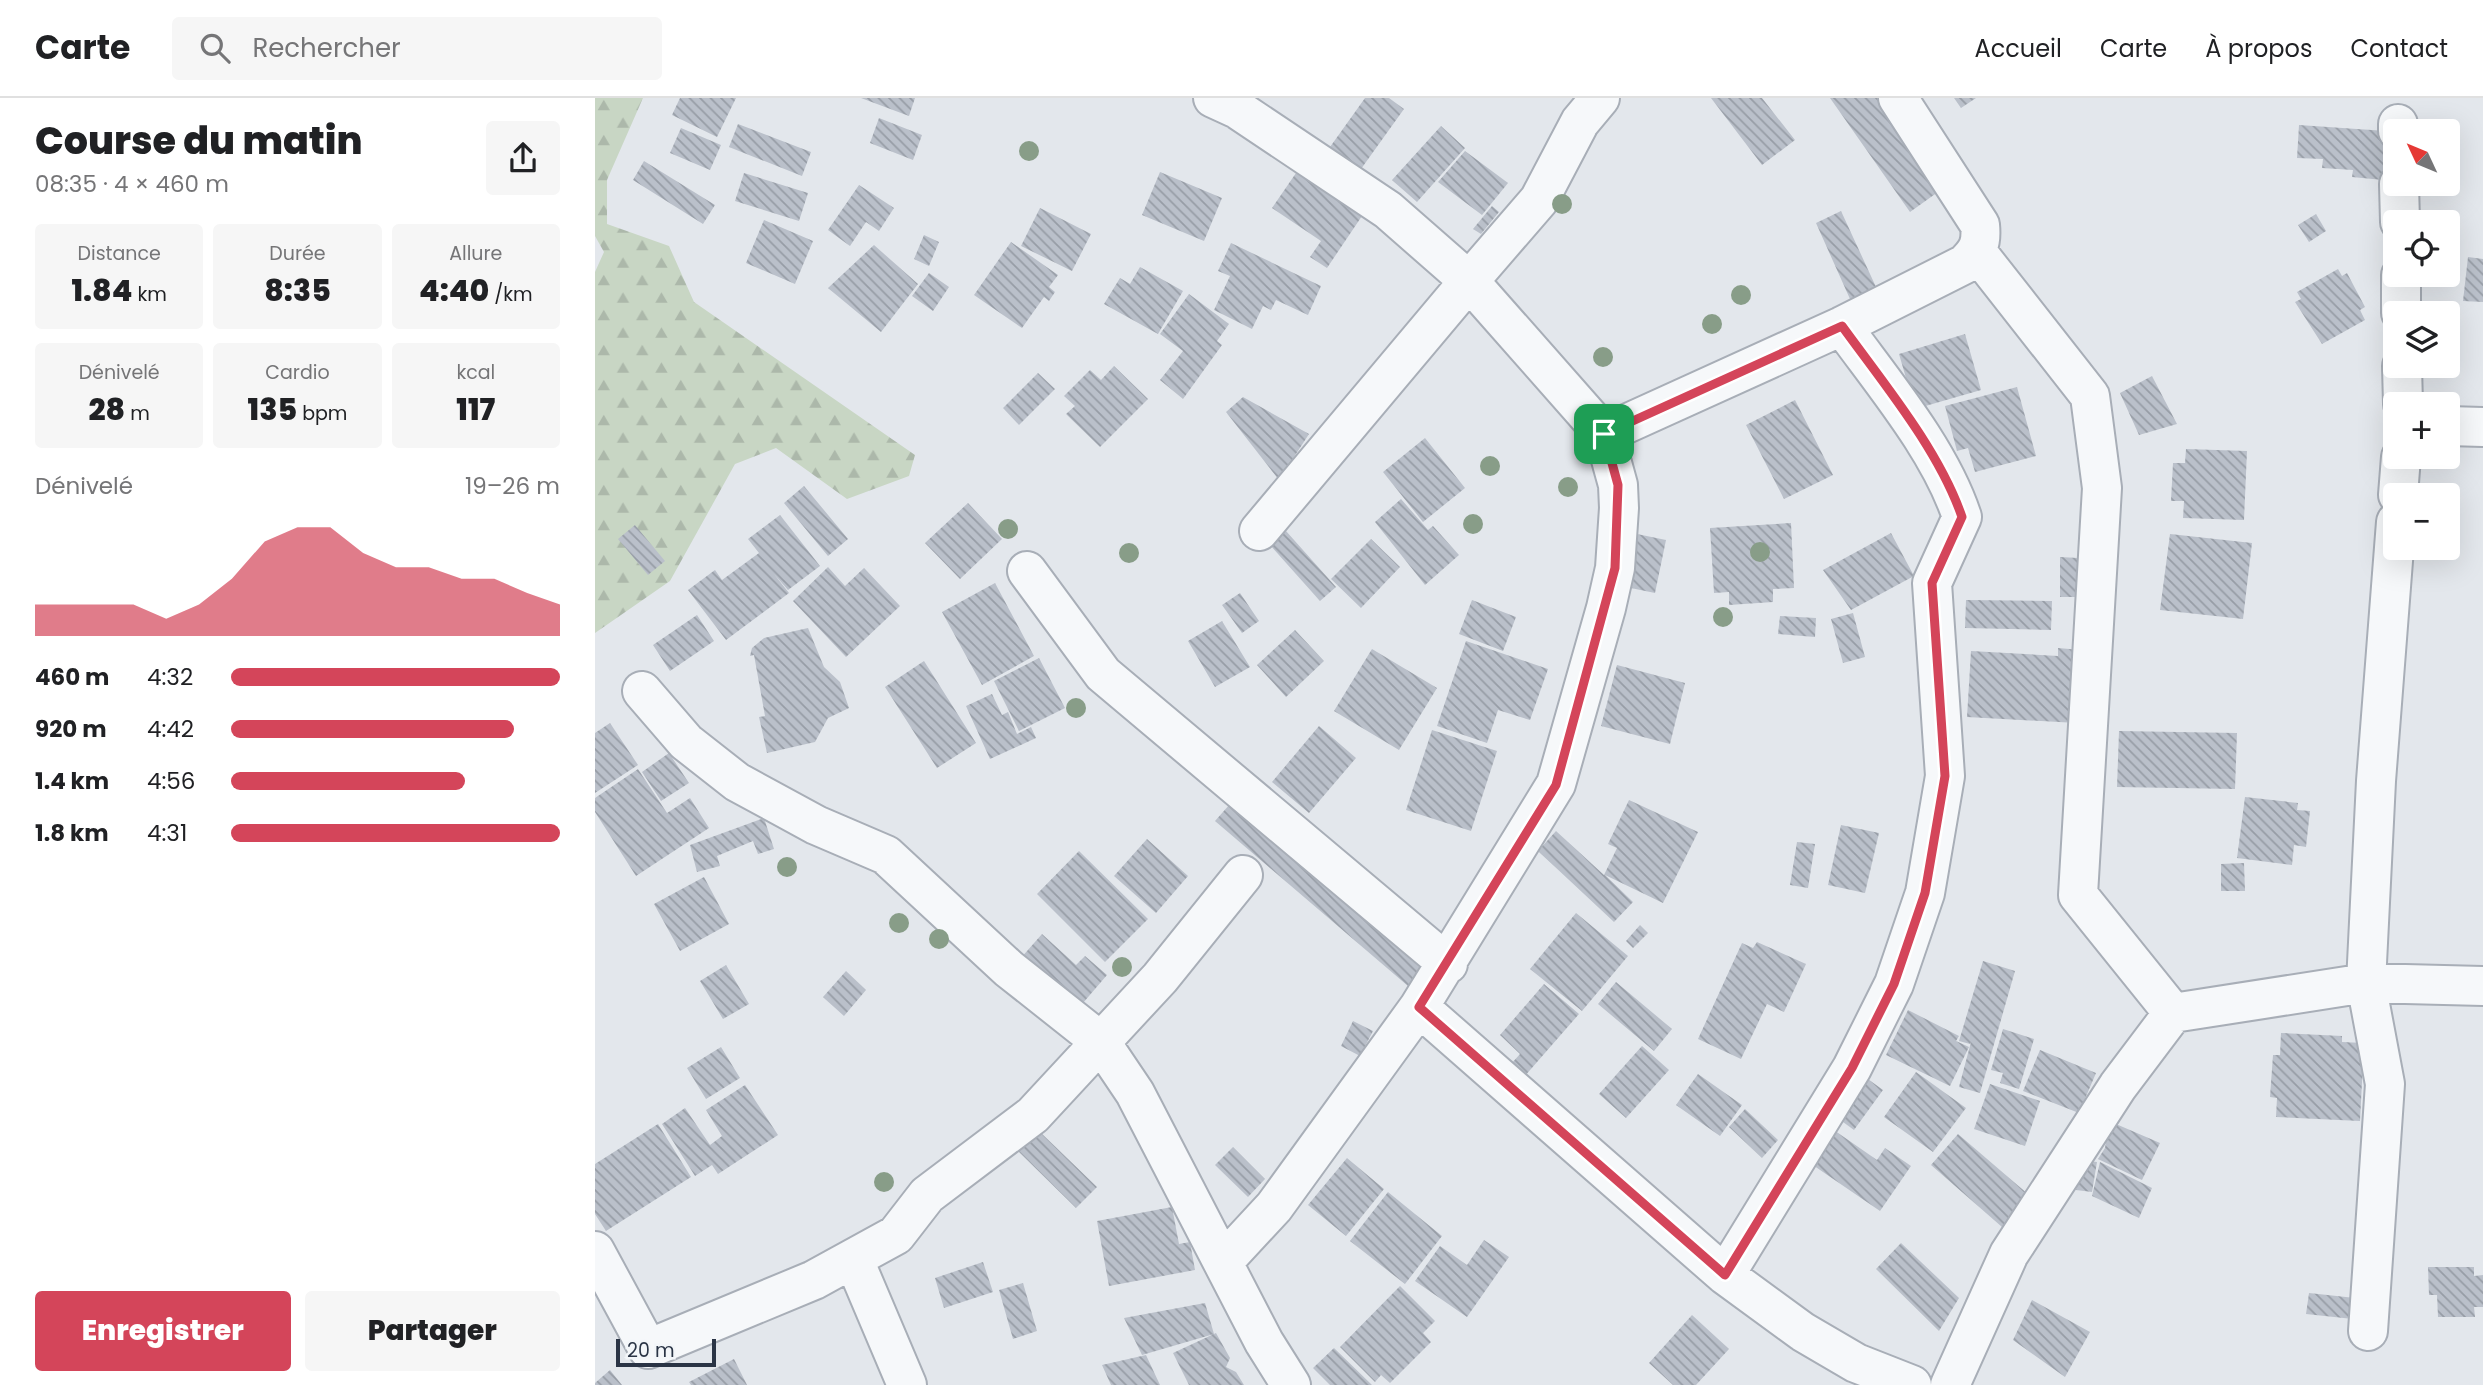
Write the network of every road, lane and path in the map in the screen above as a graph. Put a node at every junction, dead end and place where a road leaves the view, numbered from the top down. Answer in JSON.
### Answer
{"nodes":[{"id":1,"x":1213,"y":98,"type":"edge"},
{"id":2,"x":1599,"y":98,"type":"edge"},
{"id":3,"x":1898,"y":98,"type":"edge"},
{"id":4,"x":1977,"y":252,"type":"junction"},
{"id":5,"x":1469,"y":281,"type":"junction"},
{"id":6,"x":1842,"y":326,"type":"junction"},
{"id":7,"x":2460,"y":426,"type":"edge"},
{"id":8,"x":2483,"y":427,"type":"edge"},
{"id":9,"x":1604,"y":434,"type":"junction"},
{"id":10,"x":1259,"y":531,"type":"dead end"},
{"id":11,"x":2393,"y":560,"type":"edge"},
{"id":12,"x":1027,"y":571,"type":"dead end"},
{"id":13,"x":642,"y":691,"type":"dead end"},
{"id":14,"x":1243,"y":875,"type":"dead end"},
{"id":15,"x":1448,"y":964,"type":"junction"},
{"id":16,"x":2366,"y":983,"type":"junction"},
{"id":17,"x":2483,"y":986,"type":"edge"},
{"id":18,"x":1419,"y":1007,"type":"junction"},
{"id":19,"x":2173,"y":1013,"type":"junction"},
{"id":20,"x":1100,"y":1041,"type":"junction"},
{"id":21,"x":595,"y":1251,"type":"edge"},
{"id":22,"x":854,"y":1260,"type":"junction"},
{"id":23,"x":1223,"y":1262,"type":"junction"},
{"id":24,"x":1725,"y":1275,"type":"junction"},
{"id":25,"x":2368,"y":1331,"type":"dead end"},
{"id":26,"x":907,"y":1385,"type":"edge"},
{"id":27,"x":1291,"y":1385,"type":"edge"},
{"id":28,"x":1912,"y":1385,"type":"edge"},
{"id":29,"x":1950,"y":1385,"type":"edge"}],
"edges":[{"from":1,"to":5,"type":"street"},
{"from":2,"to":5,"type":"street"},
{"from":3,"to":4,"type":"street"},
{"from":4,"to":6,"type":"street"},
{"from":4,"to":19,"type":"street"},
{"from":5,"to":9,"type":"street"},
{"from":5,"to":10,"type":"street"},
{"from":6,"to":9,"type":"street"},
{"from":6,"to":24,"type":"street"},
{"from":7,"to":8,"type":"street"},
{"from":9,"to":15,"type":"street"},
{"from":11,"to":16,"type":"street"},
{"from":12,"to":15,"type":"street"},
{"from":13,"to":20,"type":"street"},
{"from":14,"to":20,"type":"street"},
{"from":15,"to":18,"type":"street"},
{"from":16,"to":17,"type":"street"},
{"from":16,"to":19,"type":"street"},
{"from":16,"to":25,"type":"street"},
{"from":18,"to":23,"type":"street"},
{"from":18,"to":24,"type":"street"},
{"from":19,"to":29,"type":"street"},
{"from":20,"to":22,"type":"street"},
{"from":20,"to":23,"type":"street"},
{"from":21,"to":22,"type":"street"},
{"from":22,"to":26,"type":"street"},
{"from":23,"to":27,"type":"street"},
{"from":24,"to":28,"type":"street"}]}
